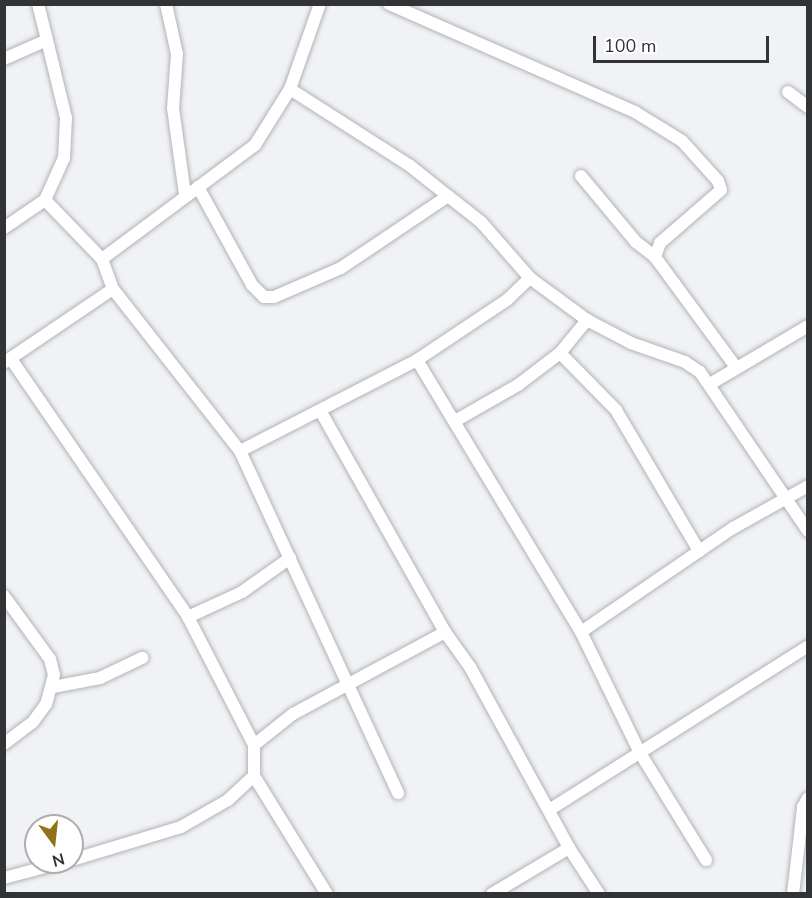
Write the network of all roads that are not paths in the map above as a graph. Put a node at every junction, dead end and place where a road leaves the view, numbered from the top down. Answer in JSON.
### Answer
{"nodes":[{"id":1,"x":38,"y":4,"type":"edge"},
{"id":2,"x":166,"y":4,"type":"edge"},
{"id":3,"x":320,"y":4,"type":"edge"},
{"id":4,"x":389,"y":4,"type":"edge"},
{"id":5,"x":47,"y":40,"type":"junction"},
{"id":6,"x":4,"y":59,"type":"edge"},
{"id":7,"x":290,"y":89,"type":"junction"},
{"id":8,"x":788,"y":92,"type":"dead end"},
{"id":9,"x":807,"y":107,"type":"edge"},
{"id":10,"x":581,"y":176,"type":"dead end"},
{"id":11,"x":198,"y":187,"type":"junction"},
{"id":12,"x":185,"y":194,"type":"junction"},
{"id":13,"x":448,"y":196,"type":"junction"},
{"id":14,"x":45,"y":200,"type":"junction"},
{"id":15,"x":4,"y":228,"type":"edge"},
{"id":16,"x":656,"y":257,"type":"junction"},
{"id":17,"x":102,"y":259,"type":"junction"},
{"id":18,"x":530,"y":278,"type":"junction"},
{"id":19,"x":113,"y":289,"type":"junction"},
{"id":20,"x":587,"y":320,"type":"junction"},
{"id":21,"x":807,"y":326,"type":"edge"},
{"id":22,"x":560,"y":353,"type":"junction"},
{"id":23,"x":417,"y":360,"type":"junction"},
{"id":24,"x":8,"y":361,"type":"edge"},
{"id":25,"x":735,"y":366,"type":"junction"},
{"id":26,"x":710,"y":384,"type":"junction"},
{"id":27,"x":321,"y":412,"type":"junction"},
{"id":28,"x":455,"y":421,"type":"junction"},
{"id":29,"x":240,"y":452,"type":"junction"},
{"id":30,"x":807,"y":486,"type":"edge"},
{"id":31,"x":784,"y":498,"type":"junction"},
{"id":32,"x":807,"y":531,"type":"edge"},
{"id":33,"x":699,"y":551,"type":"junction"},
{"id":34,"x":290,"y":558,"type":"junction"},
{"id":35,"x":5,"y":597,"type":"edge"},
{"id":36,"x":188,"y":617,"type":"junction"},
{"id":37,"x":445,"y":632,"type":"junction"},
{"id":38,"x":581,"y":632,"type":"junction"},
{"id":39,"x":807,"y":646,"type":"edge"},
{"id":40,"x":142,"y":658,"type":"dead end"},
{"id":41,"x":349,"y":684,"type":"junction"},
{"id":42,"x":53,"y":687,"type":"junction"},
{"id":43,"x":4,"y":744,"type":"edge"},
{"id":44,"x":254,"y":745,"type":"junction"},
{"id":45,"x":640,"y":753,"type":"junction"},
{"id":46,"x":254,"y":776,"type":"junction"},
{"id":47,"x":398,"y":793,"type":"dead end"},
{"id":48,"x":807,"y":798,"type":"edge"},
{"id":49,"x":549,"y":810,"type":"junction"},
{"id":50,"x":569,"y":848,"type":"junction"},
{"id":51,"x":84,"y":856,"type":"edge"},
{"id":52,"x":706,"y":860,"type":"dead end"},
{"id":53,"x":24,"y":873,"type":"edge"},
{"id":54,"x":4,"y":878,"type":"edge"},
{"id":55,"x":327,"y":894,"type":"edge"},
{"id":56,"x":492,"y":894,"type":"edge"},
{"id":57,"x":599,"y":894,"type":"edge"},
{"id":58,"x":793,"y":894,"type":"edge"}],
"edges":[{"from":1,"to":5,"type":"street"},
{"from":2,"to":12,"type":"street"},
{"from":3,"to":7,"type":"street"},
{"from":4,"to":16,"type":"street"},
{"from":5,"to":6,"type":"street"},
{"from":5,"to":14,"type":"street"},
{"from":7,"to":11,"type":"street"},
{"from":7,"to":13,"type":"street"},
{"from":8,"to":9,"type":"street"},
{"from":10,"to":16,"type":"street"},
{"from":11,"to":12,"type":"street"},
{"from":11,"to":13,"type":"street"},
{"from":12,"to":17,"type":"street"},
{"from":13,"to":18,"type":"street"},
{"from":14,"to":15,"type":"street"},
{"from":14,"to":17,"type":"street"},
{"from":16,"to":25,"type":"street"},
{"from":17,"to":19,"type":"street"},
{"from":18,"to":20,"type":"street"},
{"from":18,"to":23,"type":"street"},
{"from":19,"to":24,"type":"street"},
{"from":19,"to":29,"type":"street"},
{"from":20,"to":22,"type":"street"},
{"from":20,"to":26,"type":"street"},
{"from":21,"to":25,"type":"street"},
{"from":22,"to":28,"type":"street"},
{"from":22,"to":33,"type":"street"},
{"from":23,"to":27,"type":"street"},
{"from":23,"to":28,"type":"street"},
{"from":24,"to":36,"type":"street"},
{"from":25,"to":26,"type":"street"},
{"from":26,"to":31,"type":"street"},
{"from":27,"to":29,"type":"street"},
{"from":27,"to":37,"type":"street"},
{"from":28,"to":38,"type":"street"},
{"from":29,"to":34,"type":"street"},
{"from":30,"to":31,"type":"street"},
{"from":31,"to":32,"type":"street"},
{"from":31,"to":33,"type":"street"},
{"from":33,"to":38,"type":"street"},
{"from":34,"to":36,"type":"street"},
{"from":34,"to":41,"type":"street"},
{"from":35,"to":42,"type":"street"},
{"from":36,"to":44,"type":"street"},
{"from":37,"to":41,"type":"street"},
{"from":37,"to":49,"type":"street"},
{"from":38,"to":45,"type":"street"},
{"from":39,"to":45,"type":"street"},
{"from":40,"to":42,"type":"street"},
{"from":41,"to":44,"type":"street"},
{"from":41,"to":47,"type":"street"},
{"from":42,"to":43,"type":"street"},
{"from":44,"to":46,"type":"street"},
{"from":45,"to":49,"type":"street"},
{"from":45,"to":52,"type":"street"},
{"from":46,"to":51,"type":"street"},
{"from":46,"to":55,"type":"street"},
{"from":48,"to":58,"type":"street"},
{"from":49,"to":50,"type":"street"},
{"from":50,"to":56,"type":"street"},
{"from":50,"to":57,"type":"street"},
{"from":53,"to":54,"type":"street"}]}
